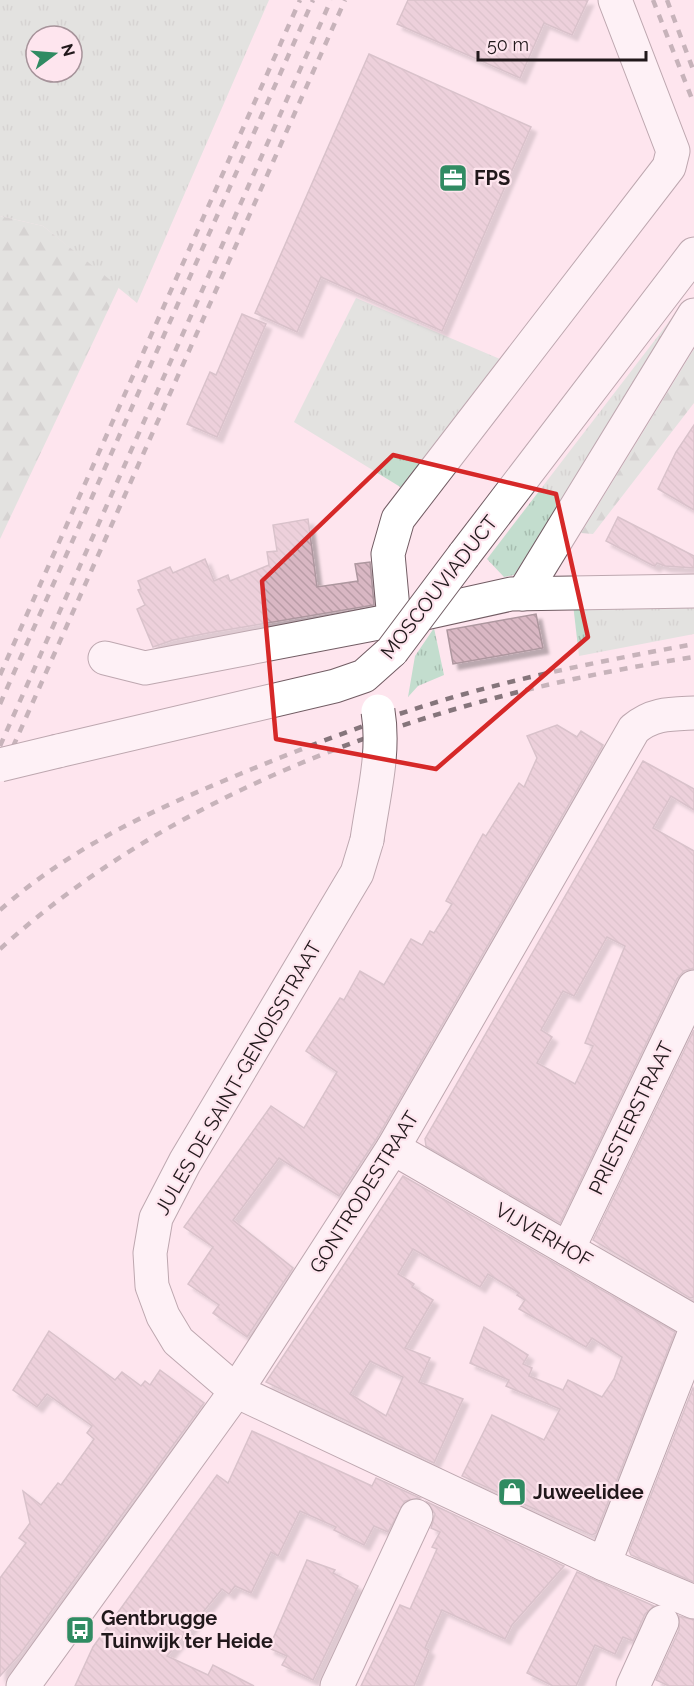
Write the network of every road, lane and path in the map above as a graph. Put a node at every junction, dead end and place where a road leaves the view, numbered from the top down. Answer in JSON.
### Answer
{"nodes":[{"id":1,"x":615,"y":0,"type":"edge"},
{"id":2,"x":690,"y":270,"type":"edge"},
{"id":3,"x":694,"y":315,"type":"edge"},
{"id":4,"x":694,"y":591,"type":"edge"},
{"id":5,"x":523,"y":594,"type":"junction"},
{"id":6,"x":393,"y":636,"type":"junction"},
{"id":7,"x":105,"y":658,"type":"dead end"},
{"id":8,"x":364,"y":676,"type":"junction"},
{"id":9,"x":694,"y":713,"type":"edge"},
{"id":10,"x":0,"y":765,"type":"edge"},
{"id":11,"x":694,"y":987,"type":"edge"},
{"id":12,"x":393,"y":1148,"type":"junction"},
{"id":13,"x":568,"y":1249,"type":"junction"},
{"id":14,"x":694,"y":1322,"type":"edge"},
{"id":15,"x":694,"y":1334,"type":"edge"},
{"id":16,"x":236,"y":1391,"type":"junction"},
{"id":17,"x":416,"y":1516,"type":"dead end"},
{"id":18,"x":604,"y":1564,"type":"junction"},
{"id":19,"x":675,"y":1606,"type":"edge"},
{"id":20,"x":30,"y":1684,"type":"edge"},
{"id":21,"x":337,"y":1686,"type":"edge"},
{"id":22,"x":633,"y":1686,"type":"edge"}],
"edges":[{"from":1,"to":6,"type":"street"},
{"from":2,"to":6,"type":"street","name":"MOSCOUVIADUCT","bridge":true},
{"from":3,"to":5,"type":"street"},
{"from":4,"to":5,"type":"street"},
{"from":5,"to":6,"type":"street"},
{"from":6,"to":7,"type":"street"},
{"from":6,"to":8,"type":"street","name":"MOSCOUVIADUCT"},
{"from":8,"to":10,"type":"street","name":"MOSCOUVIADUCT","bridge":true},
{"from":8,"to":16,"type":"street","name":"JULES DE SAINT-GENOISSTRAAT","bridge":true},
{"from":9,"to":12,"type":"street","name":"GONTRODESTRAAT"},
{"from":11,"to":13,"type":"street","name":"PRIESTERSTRAAT"},
{"from":12,"to":13,"type":"street","name":"VIJVERHOF"},
{"from":12,"to":16,"type":"street","name":"GONTRODESTRAAT"},
{"from":13,"to":14,"type":"street","name":"VIJVERHOF"},
{"from":15,"to":18,"type":"street"},
{"from":16,"to":18,"type":"street","name":"JULES DE SAINT-GENOISSTRAAT"},
{"from":16,"to":20,"type":"street","name":"GONTRODESTRAAT"},
{"from":17,"to":21,"type":"street"},
{"from":18,"to":19,"type":"street","name":"JULES DE SAINT-GENOISSTRAAT"},
{"from":19,"to":22,"type":"street"}]}
